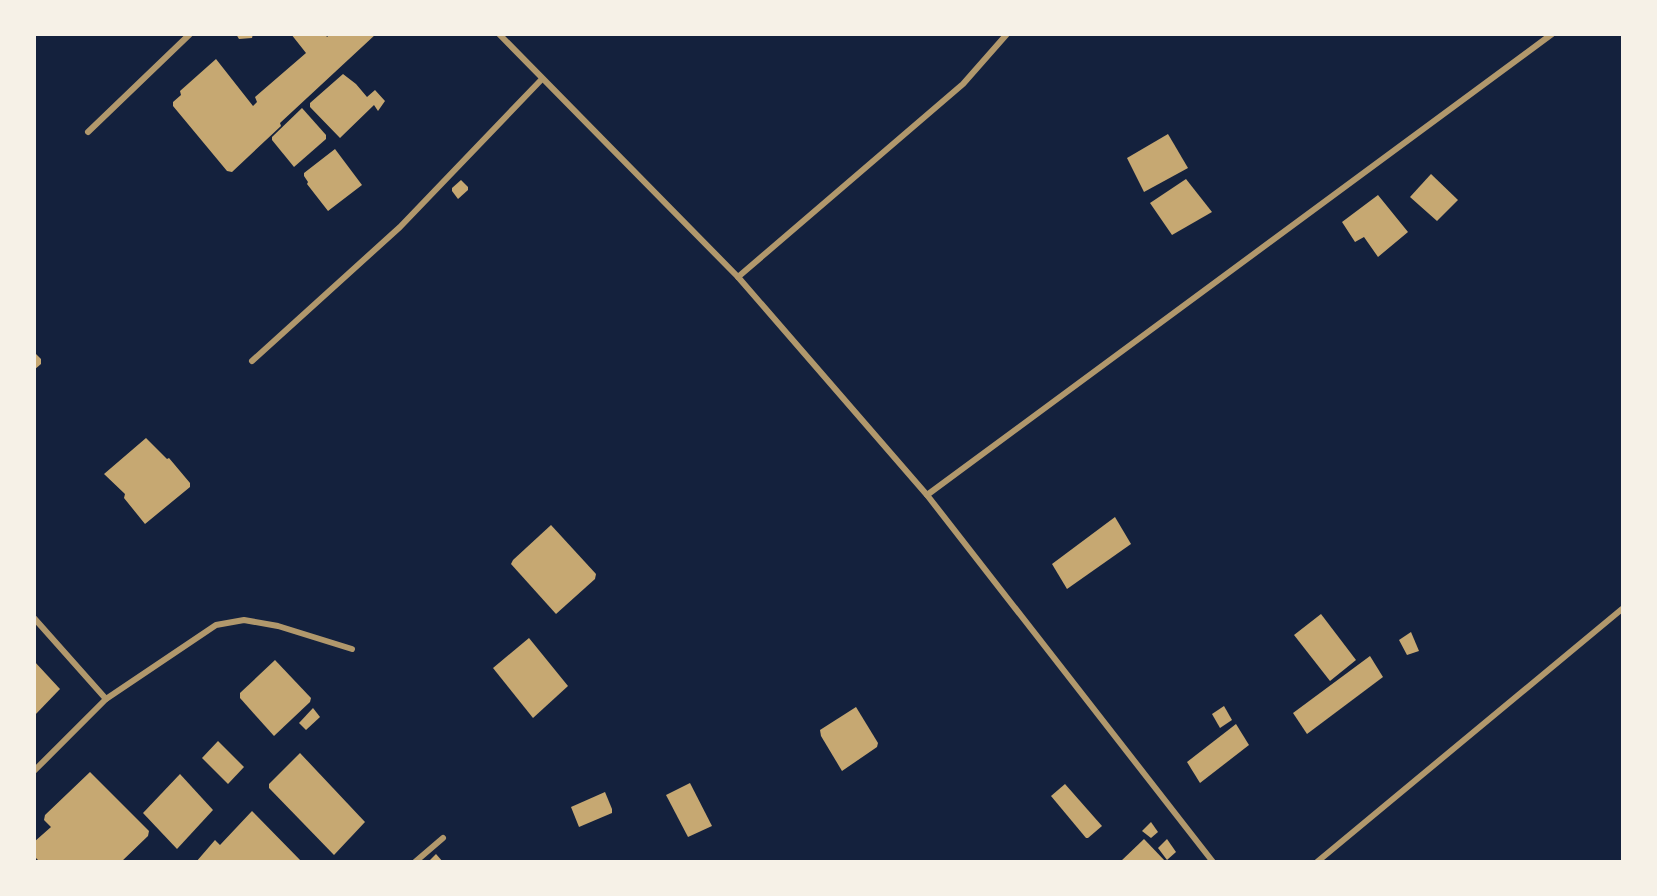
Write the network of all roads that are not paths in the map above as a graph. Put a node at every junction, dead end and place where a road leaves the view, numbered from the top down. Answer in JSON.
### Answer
{"nodes":[{"id":1,"x":190,"y":34,"type":"edge"},
{"id":2,"x":499,"y":34,"type":"edge"},
{"id":3,"x":1007,"y":34,"type":"edge"},
{"id":4,"x":1552,"y":34,"type":"edge"},
{"id":5,"x":542,"y":79,"type":"junction"},
{"id":6,"x":88,"y":132,"type":"dead end"},
{"id":7,"x":738,"y":277,"type":"junction"},
{"id":8,"x":252,"y":361,"type":"dead end"},
{"id":9,"x":927,"y":495,"type":"junction"},
{"id":10,"x":1623,"y":609,"type":"edge"},
{"id":11,"x":34,"y":618,"type":"edge"},
{"id":12,"x":352,"y":649,"type":"dead end"},
{"id":13,"x":106,"y":699,"type":"junction"},
{"id":14,"x":34,"y":771,"type":"edge"},
{"id":15,"x":443,"y":838,"type":"dead end"},
{"id":16,"x":415,"y":861,"type":"edge"},
{"id":17,"x":1213,"y":861,"type":"edge"},
{"id":18,"x":1317,"y":861,"type":"edge"}],
"edges":[{"from":1,"to":6,"type":"street"},
{"from":2,"to":5,"type":"street"},
{"from":3,"to":7,"type":"street"},
{"from":4,"to":9,"type":"street"},
{"from":5,"to":7,"type":"street"},
{"from":5,"to":8,"type":"street"},
{"from":7,"to":9,"type":"street"},
{"from":9,"to":17,"type":"street"},
{"from":10,"to":18,"type":"street"},
{"from":11,"to":13,"type":"street"},
{"from":12,"to":13,"type":"street"},
{"from":13,"to":14,"type":"street"},
{"from":15,"to":16,"type":"street"}]}
